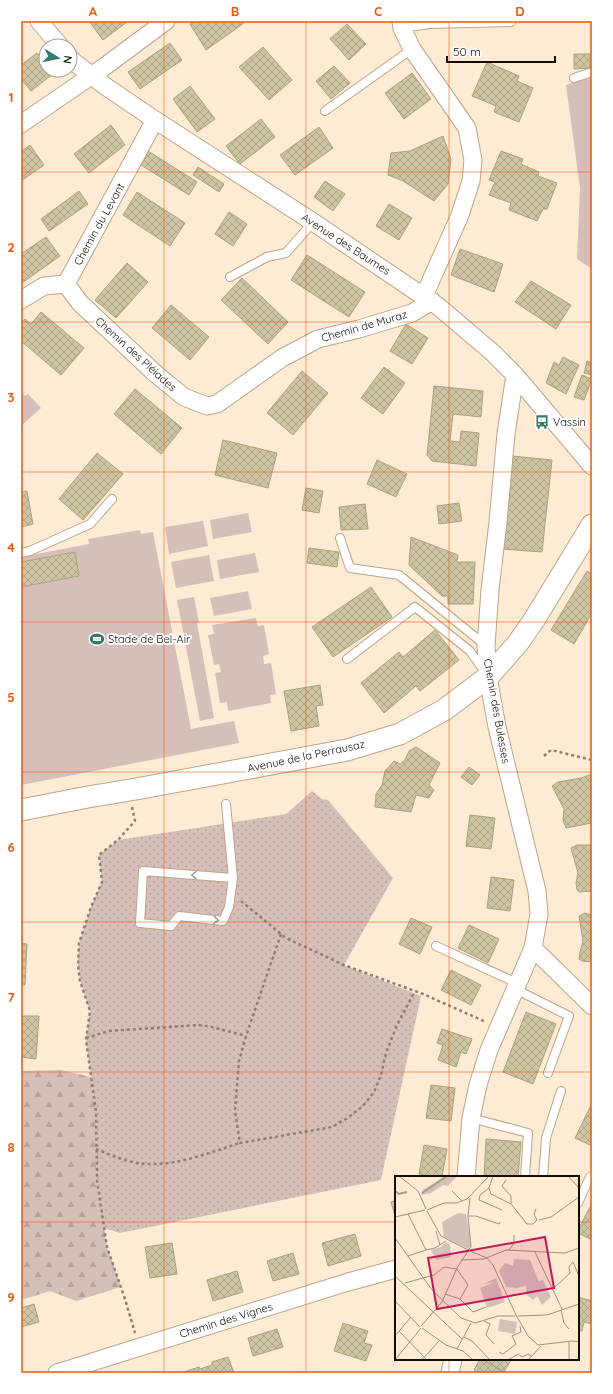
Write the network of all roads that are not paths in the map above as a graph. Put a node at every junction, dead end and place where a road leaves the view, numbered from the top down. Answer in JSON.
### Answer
{"nodes":[{"id":1,"x":39,"y":21,"type":"edge"},
{"id":2,"x":166,"y":21,"type":"edge"},
{"id":3,"x":512,"y":22,"type":"dead end"},
{"id":4,"x":401,"y":25,"type":"edge"},
{"id":5,"x":53,"y":38,"type":"edge"},
{"id":6,"x":412,"y":49,"type":"junction"},
{"id":7,"x":78,"y":65,"type":"edge"},
{"id":8,"x":592,"y":72,"type":"edge"},
{"id":9,"x":92,"y":75,"type":"junction"},
{"id":10,"x":574,"y":78,"type":"dead end"},
{"id":11,"x":325,"y":111,"type":"dead end"},
{"id":12,"x":155,"y":120,"type":"junction"},
{"id":13,"x":21,"y":124,"type":"edge"},
{"id":14,"x":313,"y":222,"type":"junction"},
{"id":15,"x":230,"y":277,"type":"dead end"},
{"id":16,"x":66,"y":284,"type":"junction"},
{"id":17,"x":428,"y":298,"type":"junction"},
{"id":18,"x":21,"y":300,"type":"edge"},
{"id":19,"x":515,"y":374,"type":"junction"},
{"id":20,"x":217,"y":404,"type":"joint"},
{"id":21,"x":592,"y":466,"type":"edge"},
{"id":22,"x":112,"y":499,"type":"dead end"},
{"id":23,"x":592,"y":525,"type":"edge"},
{"id":24,"x":340,"y":538,"type":"dead end"},
{"id":25,"x":21,"y":553,"type":"edge"},
{"id":26,"x":486,"y":646,"type":"junction"},
{"id":27,"x":347,"y":659,"type":"dead end"},
{"id":28,"x":488,"y":677,"type":"junction"},
{"id":29,"x":226,"y":804,"type":"dead end"},
{"id":30,"x":21,"y":810,"type":"edge"},
{"id":31,"x":233,"y":878,"type":"junction"},
{"id":32,"x":436,"y":946,"type":"dead end"},
{"id":33,"x":533,"y":948,"type":"junction"},
{"id":34,"x":516,"y":986,"type":"junction"},
{"id":35,"x":592,"y":1006,"type":"edge"},
{"id":36,"x":548,"y":1073,"type":"dead end"},
{"id":37,"x":561,"y":1091,"type":"dead end"},
{"id":38,"x":471,"y":1118,"type":"junction"},
{"id":39,"x":466,"y":1176,"type":"edge"},
{"id":40,"x":525,"y":1176,"type":"edge"},
{"id":41,"x":543,"y":1176,"type":"edge"},
{"id":42,"x":590,"y":1177,"type":"dead end"},
{"id":43,"x":579,"y":1201,"type":"edge"},
{"id":44,"x":395,"y":1268,"type":"edge"},
{"id":45,"x":452,"y":1360,"type":"edge"},
{"id":46,"x":57,"y":1373,"type":"edge"},
{"id":47,"x":450,"y":1373,"type":"edge"}],
"edges":[{"from":1,"to":5,"type":"street"},
{"from":2,"to":9,"type":"street"},
{"from":3,"to":4,"type":"lane"},
{"from":4,"to":6,"type":"street"},
{"from":6,"to":11,"type":"lane"},
{"from":6,"to":17,"type":"street"},
{"from":7,"to":9,"type":"street","name":"Avenue des Baumes"},
{"from":8,"to":10,"type":"lane"},
{"from":9,"to":12,"type":"street","name":"Avenue des Baumes"},
{"from":9,"to":13,"type":"street"},
{"from":12,"to":14,"type":"street","name":"Avenue des Baumes"},
{"from":12,"to":16,"type":"street","name":"Chemin du Levant"},
{"from":14,"to":15,"type":"lane"},
{"from":14,"to":17,"type":"street","name":"Avenue des Baumes"},
{"from":16,"to":18,"type":"street"},
{"from":16,"to":20,"type":"street","name":"Chemin des Pléiades"},
{"from":17,"to":19,"type":"street","name":"Avenue des Baumes"},
{"from":17,"to":20,"type":"street","name":"Chemin de Muraz"},
{"from":19,"to":21,"type":"street","name":"Avenue des Baumes"},
{"from":19,"to":26,"type":"street","name":"Chemin des Bulesses"},
{"from":22,"to":25,"type":"lane"},
{"from":23,"to":28,"type":"street","name":"Avenue de la Perrausaz"},
{"from":24,"to":26,"type":"lane"},
{"from":26,"to":28,"type":"street","name":"Chemin des Bulesses"},
{"from":27,"to":28,"type":"lane"},
{"from":28,"to":30,"type":"street","name":"Avenue de la Perrausaz"},
{"from":28,"to":33,"type":"street","name":"Chemin des Bulesses"},
{"from":29,"to":31,"type":"lane"},
{"from":31,"to":31,"type":"lane","one_way":true},
{"from":32,"to":34,"type":"lane"},
{"from":33,"to":34,"type":"street","name":"Chemin des Bulesses"},
{"from":33,"to":35,"type":"street"},
{"from":34,"to":36,"type":"lane"},
{"from":34,"to":38,"type":"street","name":"Chemin des Bulesses"},
{"from":37,"to":41,"type":"lane"},
{"from":38,"to":39,"type":"street","name":"Chemin des Bulesses"},
{"from":38,"to":40,"type":"lane"},
{"from":42,"to":43,"type":"lane"},
{"from":44,"to":46,"type":"street","name":"Chemin des Vignes"},
{"from":45,"to":47,"type":"street"}]}
